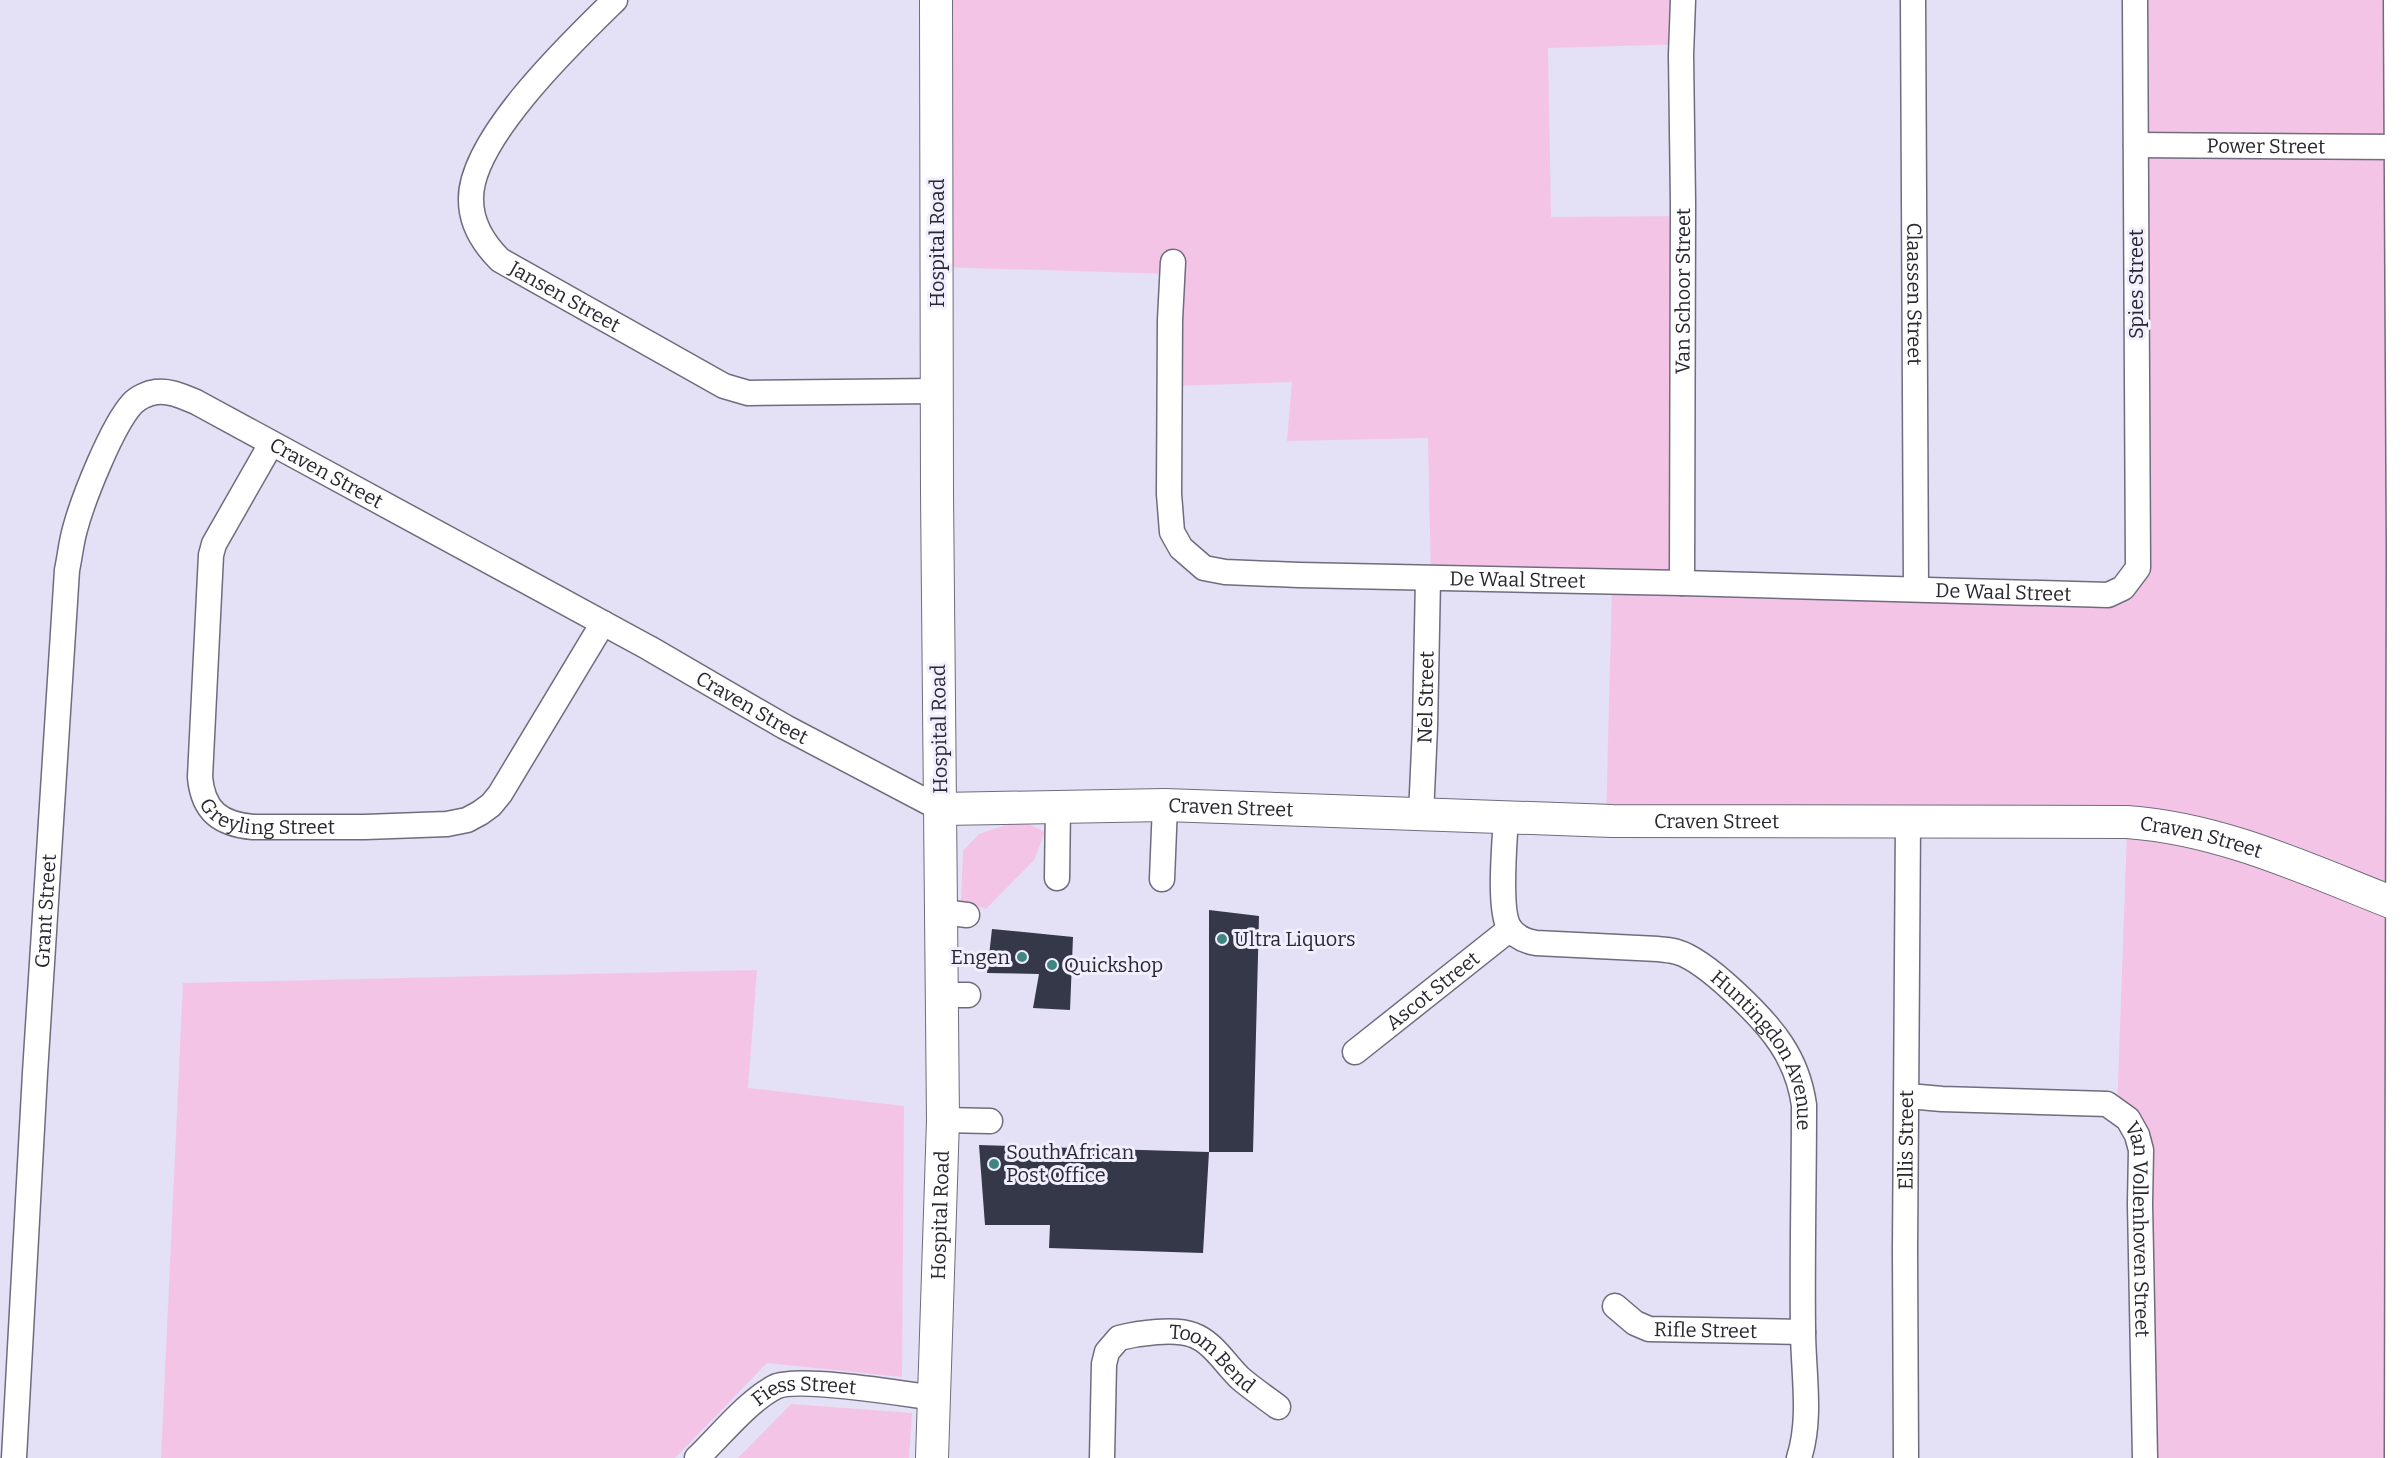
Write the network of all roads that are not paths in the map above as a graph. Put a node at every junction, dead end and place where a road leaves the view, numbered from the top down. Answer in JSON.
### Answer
{"nodes":[{"id":1,"x":615,"y":0,"type":"edge"},
{"id":2,"x":936,"y":0,"type":"edge"},
{"id":3,"x":1683,"y":0,"type":"edge"},
{"id":4,"x":1912,"y":0,"type":"edge"},
{"id":5,"x":2135,"y":0,"type":"edge"},
{"id":6,"x":2396,"y":0,"type":"edge"},
{"id":7,"x":2136,"y":144,"type":"junction"},
{"id":8,"x":2401,"y":148,"type":"edge"},
{"id":9,"x":1173,"y":262,"type":"dead end"},
{"id":10,"x":937,"y":391,"type":"junction"},
{"id":11,"x":156,"y":392,"type":"joint"},
{"id":12,"x":2401,"y":404,"type":"edge"},
{"id":13,"x":271,"y":444,"type":"junction"},
{"id":14,"x":2138,"y":568,"type":"joint"},
{"id":15,"x":1428,"y":579,"type":"junction"},
{"id":16,"x":1682,"y":582,"type":"junction"},
{"id":17,"x":1916,"y":589,"type":"junction"},
{"id":18,"x":603,"y":623,"type":"junction"},
{"id":19,"x":2402,"y":649,"type":"edge"},
{"id":20,"x":1165,"y":805,"type":"junction"},
{"id":21,"x":1058,"y":806,"type":"junction"},
{"id":22,"x":941,"y":809,"type":"junction"},
{"id":23,"x":1421,"y":815,"type":"junction"},
{"id":24,"x":1506,"y":816,"type":"junction"},
{"id":25,"x":1908,"y":821,"type":"junction"},
{"id":26,"x":1057,"y":878,"type":"dead end"},
{"id":27,"x":1162,"y":879,"type":"dead end"},
{"id":28,"x":2402,"y":907,"type":"edge"},
{"id":29,"x":1510,"y":929,"type":"junction"},
{"id":30,"x":1355,"y":1052,"type":"dead end"},
{"id":31,"x":1908,"y":1096,"type":"junction"},
{"id":32,"x":943,"y":1120,"type":"junction"},
{"id":33,"x":990,"y":1121,"type":"dead end"},
{"id":34,"x":2402,"y":1171,"type":"edge"},
{"id":35,"x":1615,"y":1306,"type":"dead end"},
{"id":36,"x":1803,"y":1332,"type":"junction"},
{"id":37,"x":935,"y":1398,"type":"junction"},
{"id":38,"x":1278,"y":1407,"type":"dead end"},
{"id":39,"x":2401,"y":1418,"type":"edge"},
{"id":40,"x":14,"y":1458,"type":"edge"},
{"id":41,"x":697,"y":1458,"type":"edge"},
{"id":42,"x":932,"y":1458,"type":"edge"},
{"id":43,"x":1102,"y":1458,"type":"edge"},
{"id":44,"x":1799,"y":1458,"type":"edge"},
{"id":45,"x":1906,"y":1458,"type":"edge"},
{"id":46,"x":2145,"y":1458,"type":"edge"},
{"id":47,"x":2397,"y":1458,"type":"edge"}],
"edges":[{"from":1,"to":10,"type":"street","name":"Jansen Street"},
{"from":2,"to":10,"type":"main road","name":"Hospital Road"},
{"from":3,"to":16,"type":"street","name":"Van Schoor Street"},
{"from":4,"to":17,"type":"street","name":"Claassen Street"},
{"from":5,"to":7,"type":"street","name":"Spies Street"},
{"from":6,"to":8,"type":"street"},
{"from":7,"to":8,"type":"street","name":"Power Street"},
{"from":7,"to":14,"type":"street","name":"Spies Street"},
{"from":8,"to":12,"type":"street"},
{"from":9,"to":15,"type":"street","name":"De Waal Street"},
{"from":10,"to":22,"type":"main road","name":"Hospital Road"},
{"from":11,"to":13,"type":"street","name":"Craven Street"},
{"from":11,"to":40,"type":"street","name":"Grant Street"},
{"from":12,"to":19,"type":"street"},
{"from":13,"to":18,"type":"street","name":"Craven Street"},
{"from":13,"to":18,"type":"street","name":"Greyling Street"},
{"from":14,"to":17,"type":"street","name":"De Waal Street"},
{"from":15,"to":16,"type":"street","name":"De Waal Street"},
{"from":15,"to":23,"type":"street","name":"Nel Street"},
{"from":16,"to":17,"type":"street","name":"De Waal Street"},
{"from":18,"to":22,"type":"street","name":"Craven Street"},
{"from":19,"to":28,"type":"street"},
{"from":20,"to":21,"type":"main road","name":"Craven Street"},
{"from":20,"to":23,"type":"main road","name":"Craven Street"},
{"from":20,"to":27,"type":"street"},
{"from":21,"to":22,"type":"main road","name":"Craven Street"},
{"from":21,"to":26,"type":"street"},
{"from":22,"to":32,"type":"main road","name":"Hospital Road"},
{"from":23,"to":24,"type":"main road","name":"Craven Street"},
{"from":24,"to":25,"type":"main road","name":"Craven Street"},
{"from":24,"to":29,"type":"street"},
{"from":25,"to":28,"type":"main road","name":"Craven Street"},
{"from":25,"to":31,"type":"street","name":"Ellis Street"},
{"from":28,"to":34,"type":"street"},
{"from":29,"to":30,"type":"street","name":"Ascot Street"},
{"from":29,"to":36,"type":"street","name":"Huntingdon Avenue"},
{"from":31,"to":45,"type":"street","name":"Ellis Street"},
{"from":31,"to":46,"type":"street","name":"Van Vollenhoven Street"},
{"from":32,"to":33,"type":"street"},
{"from":32,"to":37,"type":"main road","name":"Hospital Road"},
{"from":34,"to":39,"type":"street"},
{"from":35,"to":36,"type":"street","name":"Rifle Street"},
{"from":36,"to":44,"type":"street","name":"Huntingdon Avenue"},
{"from":37,"to":41,"type":"street","name":"Fiess Street"},
{"from":37,"to":42,"type":"main road","name":"Hospital Road"},
{"from":38,"to":43,"type":"street","name":"Toom Bend"},
{"from":39,"to":47,"type":"street"}]}
